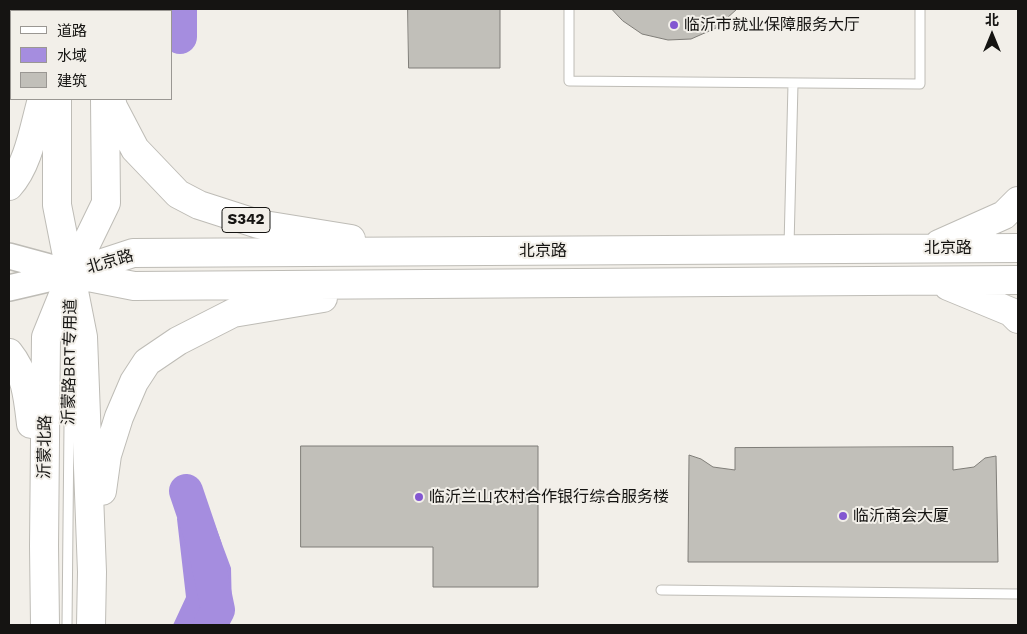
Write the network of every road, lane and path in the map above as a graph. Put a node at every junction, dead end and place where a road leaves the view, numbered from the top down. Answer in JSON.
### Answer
{"nodes":[{"id":1,"x":569,"y":9,"type":"edge"},
{"id":2,"x":920,"y":9,"type":"edge"},
{"id":3,"x":793,"y":84,"type":"junction"},
{"id":4,"x":42,"y":100,"type":"edge"},
{"id":5,"x":57,"y":100,"type":"edge"},
{"id":6,"x":105,"y":100,"type":"edge"},
{"id":7,"x":111,"y":100,"type":"edge"},
{"id":8,"x":9,"y":186,"type":"edge"},
{"id":9,"x":1018,"y":201,"type":"edge"},
{"id":10,"x":70,"y":224,"type":"dead end"},
{"id":11,"x":930,"y":248,"type":"junction"},
{"id":12,"x":1018,"y":248,"type":"edge"},
{"id":13,"x":789,"y":249,"type":"junction"},
{"id":14,"x":434,"y":252,"type":"junction"},
{"id":15,"x":9,"y":256,"type":"edge"},
{"id":16,"x":72,"y":273,"type":"junction"},
{"id":17,"x":1018,"y":280,"type":"edge"},
{"id":18,"x":935,"y":281,"type":"junction"},
{"id":19,"x":404,"y":284,"type":"junction"},
{"id":20,"x":9,"y":288,"type":"edge"},
{"id":21,"x":1018,"y":319,"type":"edge"},
{"id":22,"x":9,"y":353,"type":"edge"},
{"id":23,"x":44,"y":546,"type":"junction"},
{"id":24,"x":92,"y":572,"type":"junction"},
{"id":25,"x":661,"y":590,"type":"dead end"},
{"id":26,"x":1018,"y":594,"type":"edge"},
{"id":27,"x":45,"y":625,"type":"edge"},
{"id":28,"x":67,"y":625,"type":"edge"},
{"id":29,"x":91,"y":625,"type":"edge"}],
"edges":[{"from":1,"to":3,"type":"lane"},
{"from":2,"to":3,"type":"lane"},
{"from":3,"to":13,"type":"lane"},
{"from":4,"to":8,"type":"main road"},
{"from":5,"to":16,"type":"main road"},
{"from":6,"to":16,"type":"main road","name":"沂蒙北路"},
{"from":7,"to":14,"type":"main road","number":"S342"},
{"from":9,"to":11,"type":"main road"},
{"from":10,"to":16,"type":"lane","name":"沂蒙路BRT专用道"},
{"from":11,"to":12,"type":"main road","name":"北京路"},
{"from":11,"to":13,"type":"main road","name":"北京路"},
{"from":13,"to":14,"type":"main road","name":"北京路"},
{"from":14,"to":16,"type":"main road","name":"北京路"},
{"from":15,"to":16,"type":"main road","name":"北京路"},
{"from":16,"to":19,"type":"main road","name":"北京路"},
{"from":16,"to":20,"type":"main road","name":"北京路"},
{"from":16,"to":23,"type":"main road","name":"沂蒙北路"},
{"from":16,"to":24,"type":"main road"},
{"from":16,"to":28,"type":"lane","name":"沂蒙路BRT专用道"},
{"from":17,"to":18,"type":"main road","name":"北京路"},
{"from":18,"to":19,"type":"main road","name":"北京路"},
{"from":18,"to":21,"type":"main road"},
{"from":19,"to":24,"type":"main road"},
{"from":22,"to":23,"type":"main road"},
{"from":23,"to":27,"type":"main road","name":"沂蒙北路"},
{"from":24,"to":29,"type":"main road"},
{"from":25,"to":26,"type":"lane"}]}
